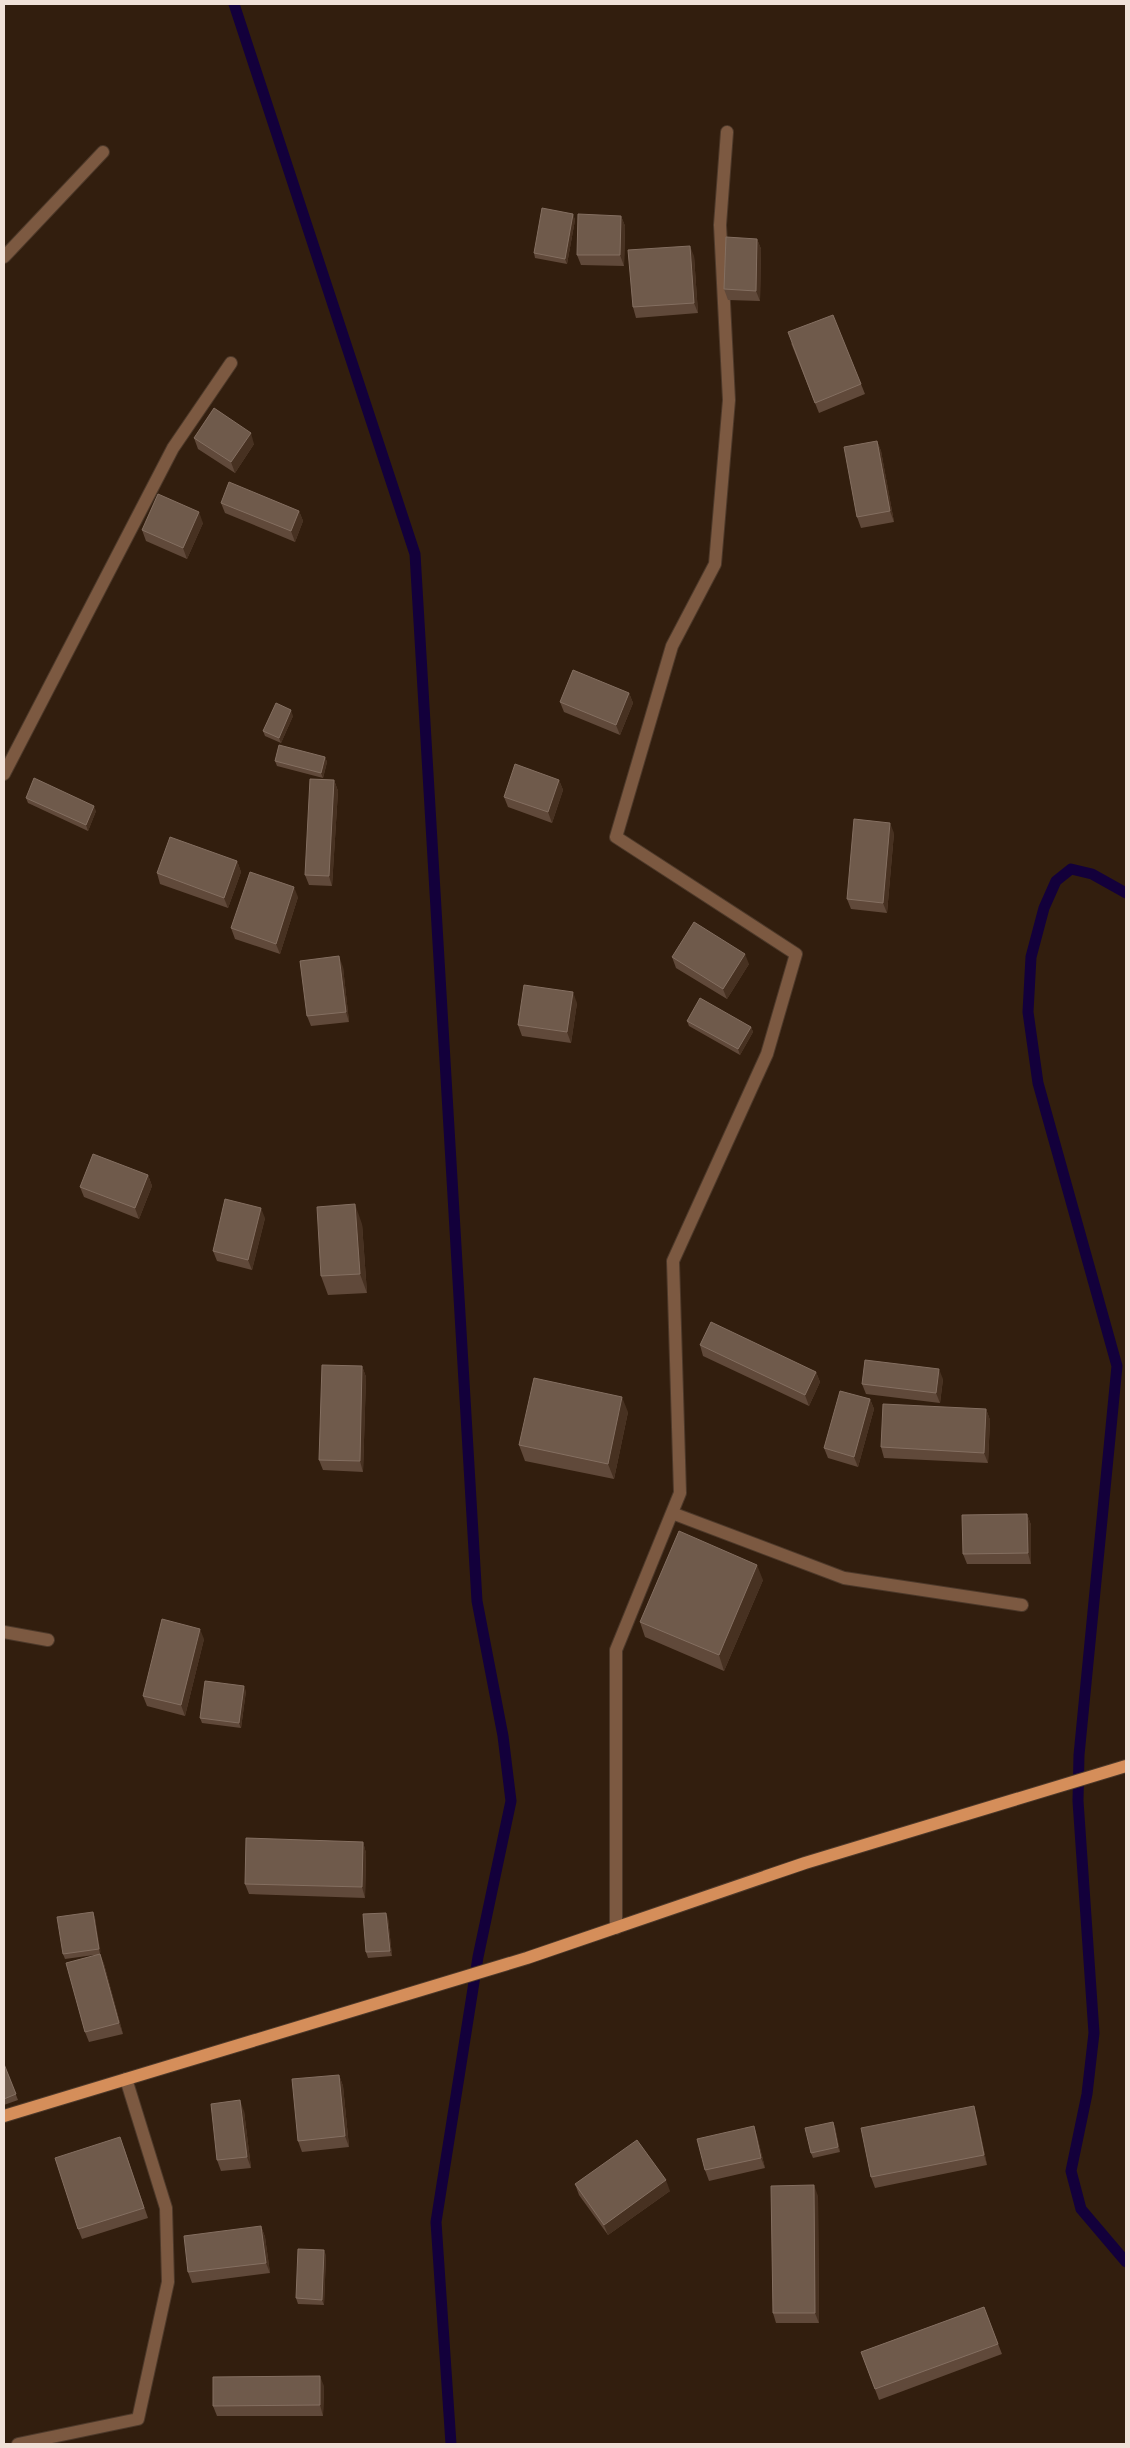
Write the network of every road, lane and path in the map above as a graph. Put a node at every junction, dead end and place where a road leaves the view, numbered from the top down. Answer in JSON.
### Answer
{"nodes":[{"id":1,"x":726,"y":132,"type":"dead end"},
{"id":2,"x":103,"y":152,"type":"dead end"},
{"id":3,"x":4,"y":258,"type":"edge"},
{"id":4,"x":231,"y":363,"type":"dead end"},
{"id":5,"x":4,"y":774,"type":"edge"},
{"id":6,"x":672,"y":1513,"type":"junction"},
{"id":7,"x":1022,"y":1605,"type":"dead end"},
{"id":8,"x":4,"y":1632,"type":"edge"},
{"id":9,"x":48,"y":1640,"type":"dead end"},
{"id":10,"x":1126,"y":1766,"type":"edge"},
{"id":11,"x":616,"y":1928,"type":"junction"},
{"id":12,"x":126,"y":2079,"type":"junction"},
{"id":13,"x":4,"y":2116,"type":"edge"},
{"id":14,"x":18,"y":2444,"type":"edge"}],
"edges":[{"from":1,"to":6,"type":"street"},
{"from":2,"to":3,"type":"street"},
{"from":4,"to":5,"type":"street"},
{"from":6,"to":7,"type":"street"},
{"from":6,"to":11,"type":"street"},
{"from":8,"to":9,"type":"street"},
{"from":10,"to":11,"type":"main road"},
{"from":11,"to":12,"type":"main road"},
{"from":12,"to":13,"type":"main road"},
{"from":12,"to":14,"type":"street"}]}
